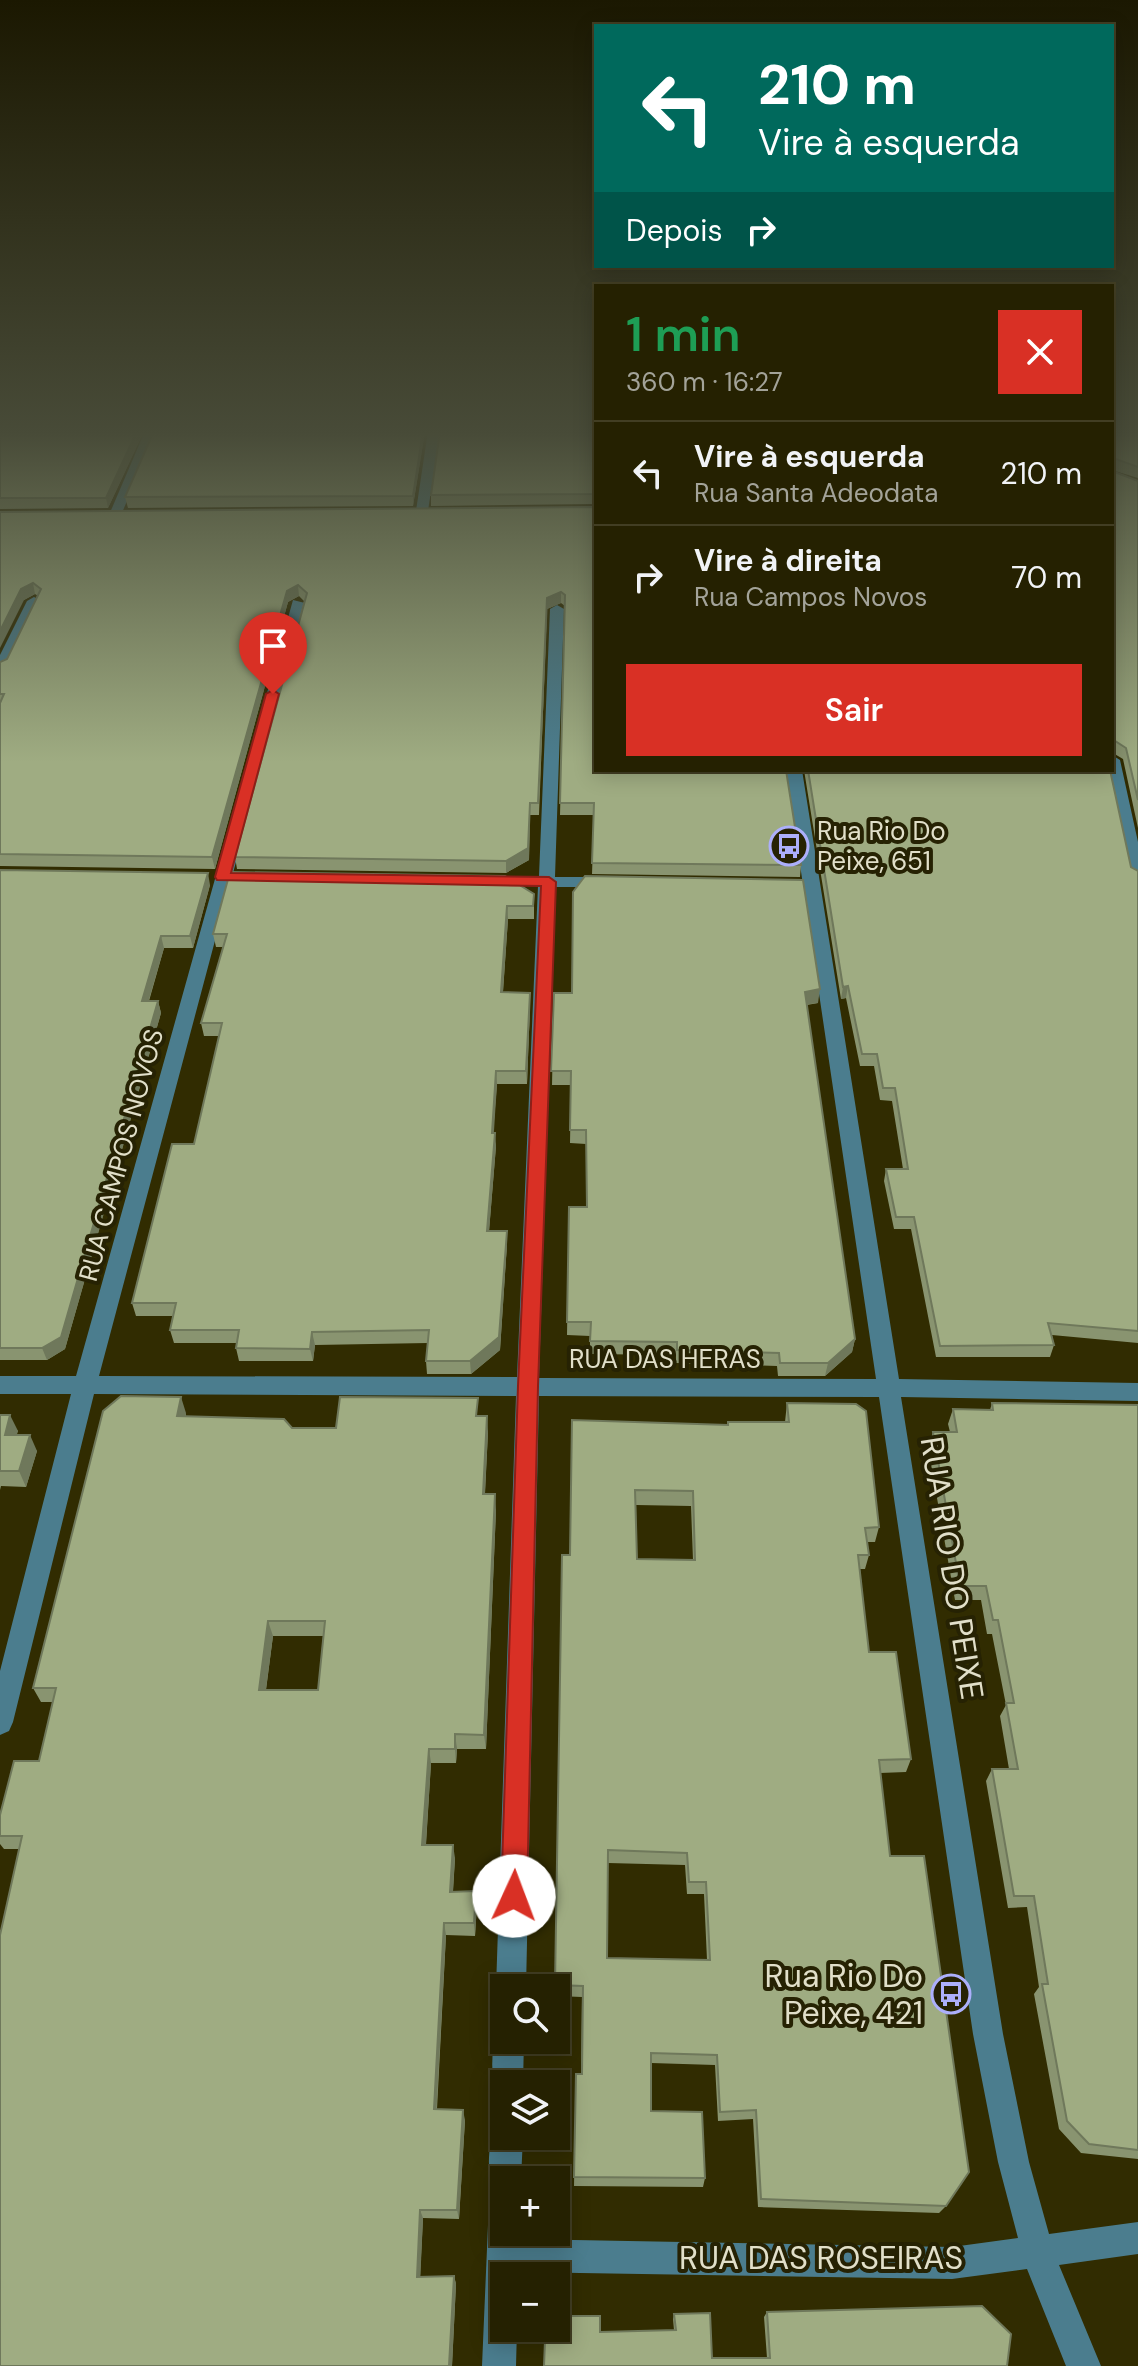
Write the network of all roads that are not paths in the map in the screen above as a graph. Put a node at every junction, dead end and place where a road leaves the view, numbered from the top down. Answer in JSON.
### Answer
{"nodes":[{"id":1,"x":34,"y":601,"type":"edge"},
{"id":2,"x":298,"y":603,"type":"edge"},
{"id":3,"x":557,"y":609,"type":"edge"},
{"id":4,"x":0,"y":669,"type":"edge"},
{"id":5,"x":1114,"y":769,"type":"edge"},
{"id":6,"x":794,"y":772,"type":"edge"},
{"id":7,"x":1138,"y":878,"type":"edge"},
{"id":8,"x":471,"y":881,"type":"edge"},
{"id":9,"x":549,"y":882,"type":"junction"},
{"id":10,"x":626,"y":883,"type":"edge"},
{"id":11,"x":0,"y":1385,"type":"edge"},
{"id":12,"x":85,"y":1385,"type":"junction"},
{"id":13,"x":528,"y":1386,"type":"junction"},
{"id":14,"x":891,"y":1388,"type":"junction"},
{"id":15,"x":1138,"y":1392,"type":"edge"},
{"id":16,"x":0,"y":1722,"type":"edge"},
{"id":17,"x":511,"y":1974,"type":"edge"},
{"id":18,"x":1138,"y":2238,"type":"edge"},
{"id":19,"x":570,"y":2243,"type":"edge"},
{"id":20,"x":504,"y":2246,"type":"edge"},
{"id":21,"x":1037,"y":2250,"type":"junction"},
{"id":22,"x":499,"y":2366,"type":"edge"},
{"id":23,"x":1084,"y":2366,"type":"edge"}],
"edges":[{"from":1,"to":4,"type":"street"},
{"from":2,"to":12,"type":"street","name":"RUA CAMPOS NOVOS"},
{"from":3,"to":9,"type":"street"},
{"from":5,"to":7,"type":"street"},
{"from":6,"to":14,"type":"street","name":"RUA RIO DO PEIXE"},
{"from":8,"to":9,"type":"street"},
{"from":9,"to":10,"type":"street"},
{"from":9,"to":13,"type":"street"},
{"from":11,"to":12,"type":"street","name":"RUA DAS HERAS"},
{"from":12,"to":13,"type":"street","name":"RUA DAS HERAS"},
{"from":12,"to":16,"type":"street","name":"RUA CAMPOS NOVOS"},
{"from":13,"to":14,"type":"street","name":"RUA DAS HERAS"},
{"from":13,"to":17,"type":"street"},
{"from":14,"to":15,"type":"street","name":"RUA DAS HERAS"},
{"from":14,"to":21,"type":"street","name":"RUA RIO DO PEIXE"},
{"from":18,"to":21,"type":"street","name":"RUA DAS ROSEIRAS"},
{"from":19,"to":21,"type":"street","name":"RUA DAS ROSEIRAS"},
{"from":20,"to":22,"type":"street"},
{"from":21,"to":23,"type":"street","name":"RUA RIO DO PEIXE"}]}
